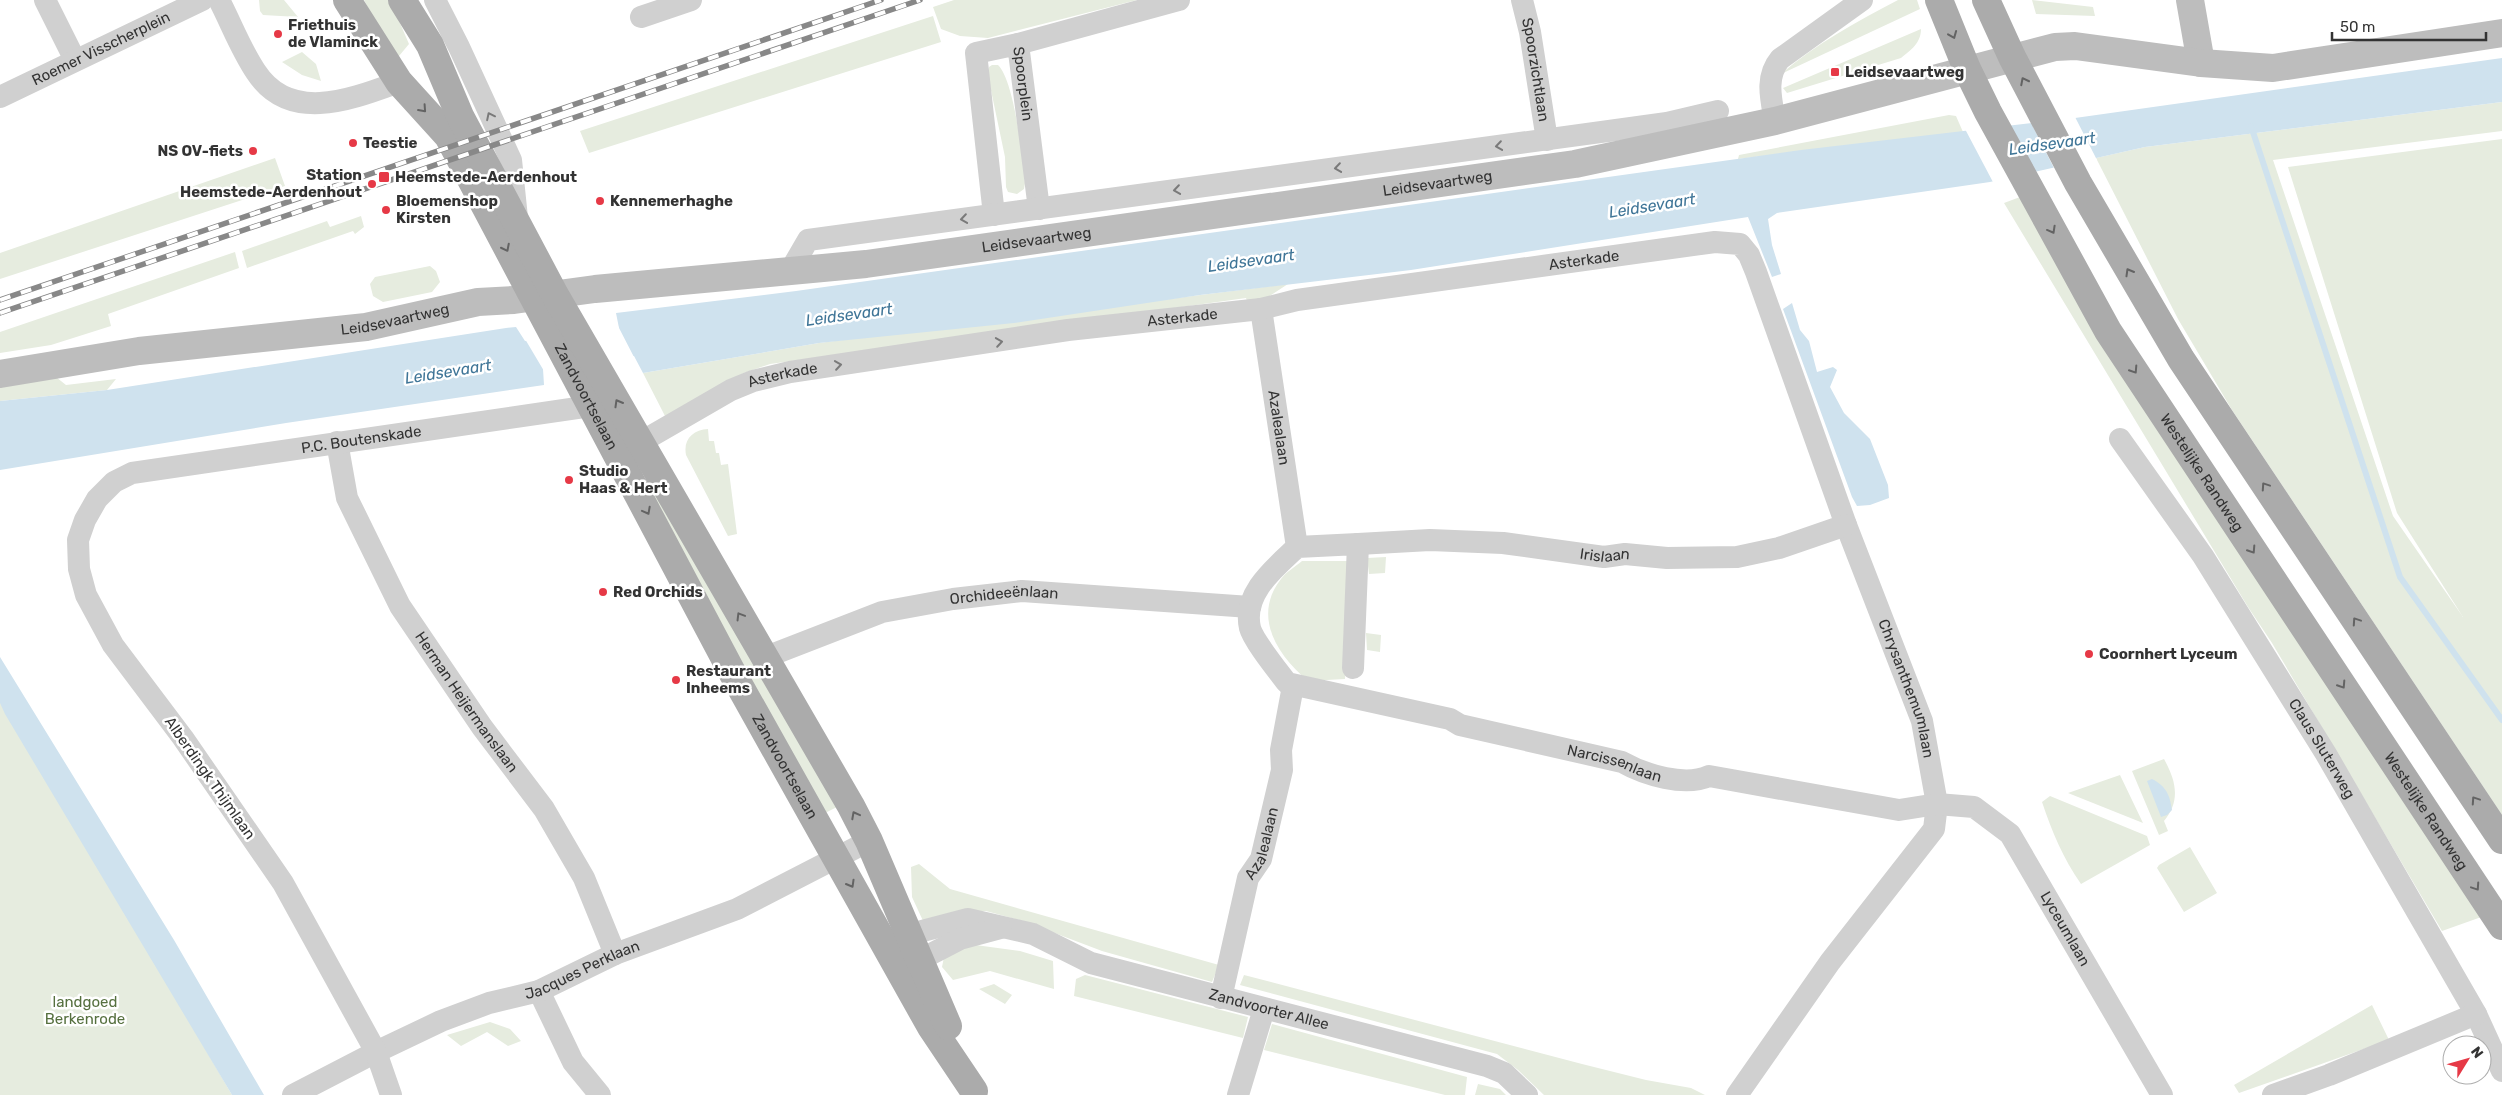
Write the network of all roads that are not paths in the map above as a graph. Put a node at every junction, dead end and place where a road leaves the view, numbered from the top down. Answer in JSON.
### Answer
{"nodes":[{"id":1,"x":45,"y":0,"type":"edge"},
{"id":2,"x":202,"y":0,"type":"edge"},
{"id":3,"x":219,"y":0,"type":"edge"},
{"id":4,"x":348,"y":0,"type":"edge"},
{"id":5,"x":402,"y":0,"type":"edge"},
{"id":6,"x":434,"y":0,"type":"edge"},
{"id":7,"x":691,"y":0,"type":"edge"},
{"id":8,"x":1179,"y":0,"type":"edge"},
{"id":9,"x":1522,"y":0,"type":"edge"},
{"id":10,"x":1862,"y":0,"type":"edge"},
{"id":11,"x":1939,"y":0,"type":"edge"},
{"id":12,"x":1986,"y":0,"type":"edge"},
{"id":13,"x":2190,"y":0,"type":"edge"},
{"id":14,"x":641,"y":17,"type":"dead end"},
{"id":15,"x":2502,"y":33,"type":"edge"},
{"id":16,"x":1018,"y":44,"type":"junction"},
{"id":17,"x":430,"y":45,"type":"junction"},
{"id":18,"x":2012,"y":57,"type":"junction"},
{"id":19,"x":75,"y":60,"type":"junction"},
{"id":20,"x":2201,"y":63,"type":"junction"},
{"id":21,"x":1967,"y":70,"type":"junction"},
{"id":22,"x":399,"y":82,"type":"junction"},
{"id":23,"x":0,"y":98,"type":"edge"},
{"id":24,"x":1718,"y":111,"type":"dead end"},
{"id":25,"x":1775,"y":120,"type":"junction"},
{"id":26,"x":1547,"y":140,"type":"junction"},
{"id":27,"x":1039,"y":209,"type":"junction"},
{"id":28,"x":994,"y":215,"type":"junction"},
{"id":29,"x":518,"y":224,"type":"junction"},
{"id":30,"x":1740,"y":244,"type":"joint"},
{"id":31,"x":790,"y":271,"type":"junction"},
{"id":32,"x":544,"y":296,"type":"junction"},
{"id":33,"x":1261,"y":309,"type":"junction"},
{"id":34,"x":582,"y":366,"type":"junction"},
{"id":35,"x":0,"y":374,"type":"edge"},
{"id":36,"x":591,"y":406,"type":"junction"},
{"id":37,"x":649,"y":437,"type":"junction"},
{"id":38,"x":2120,"y":439,"type":"dead end"},
{"id":39,"x":337,"y":442,"type":"junction"},
{"id":40,"x":132,"y":473,"type":"joint"},
{"id":41,"x":1846,"y":525,"type":"junction"},
{"id":42,"x":1358,"y":544,"type":"junction"},
{"id":43,"x":1297,"y":547,"type":"junction"},
{"id":44,"x":1250,"y":607,"type":"junction"},
{"id":45,"x":766,"y":657,"type":"junction"},
{"id":46,"x":1353,"y":668,"type":"dead end"},
{"id":47,"x":1293,"y":686,"type":"junction"},
{"id":48,"x":1937,"y":804,"type":"junction"},
{"id":49,"x":2502,"y":840,"type":"edge"},
{"id":50,"x":869,"y":841,"type":"junction"},
{"id":51,"x":836,"y":858,"type":"junction"},
{"id":52,"x":1007,"y":926,"type":"junction"},
{"id":53,"x":2502,"y":926,"type":"edge"},
{"id":54,"x":896,"y":938,"type":"junction"},
{"id":55,"x":615,"y":954,"type":"junction"},
{"id":56,"x":910,"y":965,"type":"junction"},
{"id":57,"x":539,"y":992,"type":"junction"},
{"id":58,"x":1220,"y":998,"type":"junction"},
{"id":59,"x":1264,"y":1009,"type":"junction"},
{"id":60,"x":2476,"y":1014,"type":"junction"},
{"id":61,"x":376,"y":1052,"type":"junction"},
{"id":62,"x":2502,"y":1071,"type":"edge"},
{"id":63,"x":975,"y":1093,"type":"edge"},
{"id":64,"x":294,"y":1095,"type":"edge"},
{"id":65,"x":391,"y":1095,"type":"edge"},
{"id":66,"x":600,"y":1095,"type":"edge"},
{"id":67,"x":1238,"y":1095,"type":"edge"},
{"id":68,"x":1527,"y":1095,"type":"edge"},
{"id":69,"x":1737,"y":1095,"type":"edge"},
{"id":70,"x":2162,"y":1095,"type":"edge"},
{"id":71,"x":2273,"y":1095,"type":"edge"}],
"edges":[{"from":1,"to":19,"type":"street"},
{"from":2,"to":19,"type":"street","name":"Roemer Visscherplein"},
{"from":3,"to":22,"type":"street"},
{"from":4,"to":22,"type":"main road","name":"Zandvoortselaan"},
{"from":5,"to":17,"type":"main road","name":"Zandvoortselaan"},
{"from":29,"to":6,"type":"street","name":"Zandvoortselaan","one_way":true},
{"from":7,"to":14,"type":"street"},
{"from":8,"to":16,"type":"street"},
{"from":9,"to":26,"type":"street","name":"Spoorzichtlaan"},
{"from":10,"to":25,"type":"street"},
{"from":11,"to":21,"type":"main road","name":"Westelijke Randweg","one_way":true},
{"from":12,"to":18,"type":"main road"},
{"from":13,"to":20,"type":"main road"},
{"from":15,"to":20,"type":"main road"},
{"from":16,"to":27,"type":"street","name":"Spoorplein"},
{"from":16,"to":28,"type":"street","name":"Spoorplein"},
{"from":17,"to":22,"type":"main road"},
{"from":17,"to":29,"type":"main road","name":"Zandvoortselaan"},
{"from":18,"to":20,"type":"main road","name":"Leidsevaartweg"},
{"from":18,"to":21,"type":"main road","name":"Leidsevaartweg"},
{"from":49,"to":18,"type":"main road","one_way":true},
{"from":19,"to":23,"type":"street","name":"Roemer Visscherplein"},
{"from":21,"to":25,"type":"main road","name":"Leidsevaartweg"},
{"from":21,"to":53,"type":"main road","name":"Westelijke Randweg","one_way":true},
{"from":22,"to":32,"type":"main road","name":"Zandvoortselaan","one_way":true},
{"from":24,"to":26,"type":"street","name":"Leidsevaartweg"},
{"from":25,"to":31,"type":"main road","name":"Leidsevaartweg"},
{"from":26,"to":27,"type":"street","name":"Leidsevaartweg","one_way":true},
{"from":27,"to":28,"type":"street","name":"Leidsevaartweg"},
{"from":28,"to":31,"type":"street","name":"Leidsevaartweg","one_way":true},
{"from":29,"to":32,"type":"main road","name":"Zandvoortselaan"},
{"from":30,"to":33,"type":"street","name":"Asterkade"},
{"from":30,"to":41,"type":"street","name":"Chrysanthemumlaan"},
{"from":31,"to":32,"type":"main road","name":"Leidsevaartweg"},
{"from":32,"to":34,"type":"main road","name":"Zandvoortselaan"},
{"from":32,"to":35,"type":"main road","name":"Leidsevaartweg"},
{"from":37,"to":33,"type":"street","name":"Asterkade","one_way":true},
{"from":33,"to":43,"type":"street","name":"Azalealaan"},
{"from":34,"to":36,"type":"main road","name":"Zandvoortselaan"},
{"from":37,"to":34,"type":"main road","name":"Zandvoortselaan","one_way":true},
{"from":36,"to":39,"type":"street","name":"P.C. Boutenskade"},
{"from":36,"to":51,"type":"main road","name":"Zandvoortselaan","one_way":true},
{"from":45,"to":37,"type":"main road","name":"Zandvoortselaan","one_way":true},
{"from":38,"to":60,"type":"street","name":"Claus Sluterweg"},
{"from":39,"to":40,"type":"street","name":"P.C. Boutenskade"},
{"from":39,"to":55,"type":"street","name":"Herman Heijermanslaan"},
{"from":40,"to":61,"type":"street","name":"Alberdingk Thijmlaan"},
{"from":41,"to":42,"type":"street","name":"Irislaan"},
{"from":41,"to":48,"type":"street","name":"Chrysanthemumlaan"},
{"from":42,"to":43,"type":"street","name":"Irislaan"},
{"from":42,"to":46,"type":"street"},
{"from":43,"to":44,"type":"street"},
{"from":44,"to":45,"type":"street","name":"Orchideeënlaan"},
{"from":44,"to":47,"type":"street"},
{"from":50,"to":45,"type":"main road","name":"Zandvoortselaan","one_way":true},
{"from":47,"to":48,"type":"street","name":"Narcissenlaan"},
{"from":47,"to":58,"type":"street","name":"Azalealaan"},
{"from":48,"to":69,"type":"street","name":"Chrysanthemumlaan"},
{"from":48,"to":70,"type":"street","name":"Lyceumlaan"},
{"from":50,"to":51,"type":"street","name":"Jacques Perklaan"},
{"from":50,"to":54,"type":"main road","name":"Zandvoortselaan"},
{"from":51,"to":54,"type":"main road","name":"Zandvoortselaan","one_way":true},
{"from":51,"to":55,"type":"street","name":"Jacques Perklaan"},
{"from":52,"to":54,"type":"street","name":"Zandvoorter Allee"},
{"from":52,"to":56,"type":"street"},
{"from":52,"to":58,"type":"street","name":"Zandvoorter Allee"},
{"from":54,"to":56,"type":"main road","name":"Zandvoortselaan"},
{"from":55,"to":57,"type":"street","name":"Jacques Perklaan"},
{"from":56,"to":63,"type":"main road","name":"Zandvoortselaan"},
{"from":57,"to":61,"type":"street","name":"Jacques Perklaan"},
{"from":57,"to":66,"type":"street"},
{"from":58,"to":59,"type":"street","name":"Zandvoorter Allee"},
{"from":59,"to":67,"type":"street"},
{"from":59,"to":68,"type":"street","name":"Zandvoorter Allee"},
{"from":60,"to":62,"type":"street","name":"Claus Sluterweg"},
{"from":60,"to":71,"type":"street"},
{"from":61,"to":64,"type":"street","name":"Jacques Perklaan"},
{"from":61,"to":65,"type":"street","name":"Alberdingk Thijmlaan"}]}
